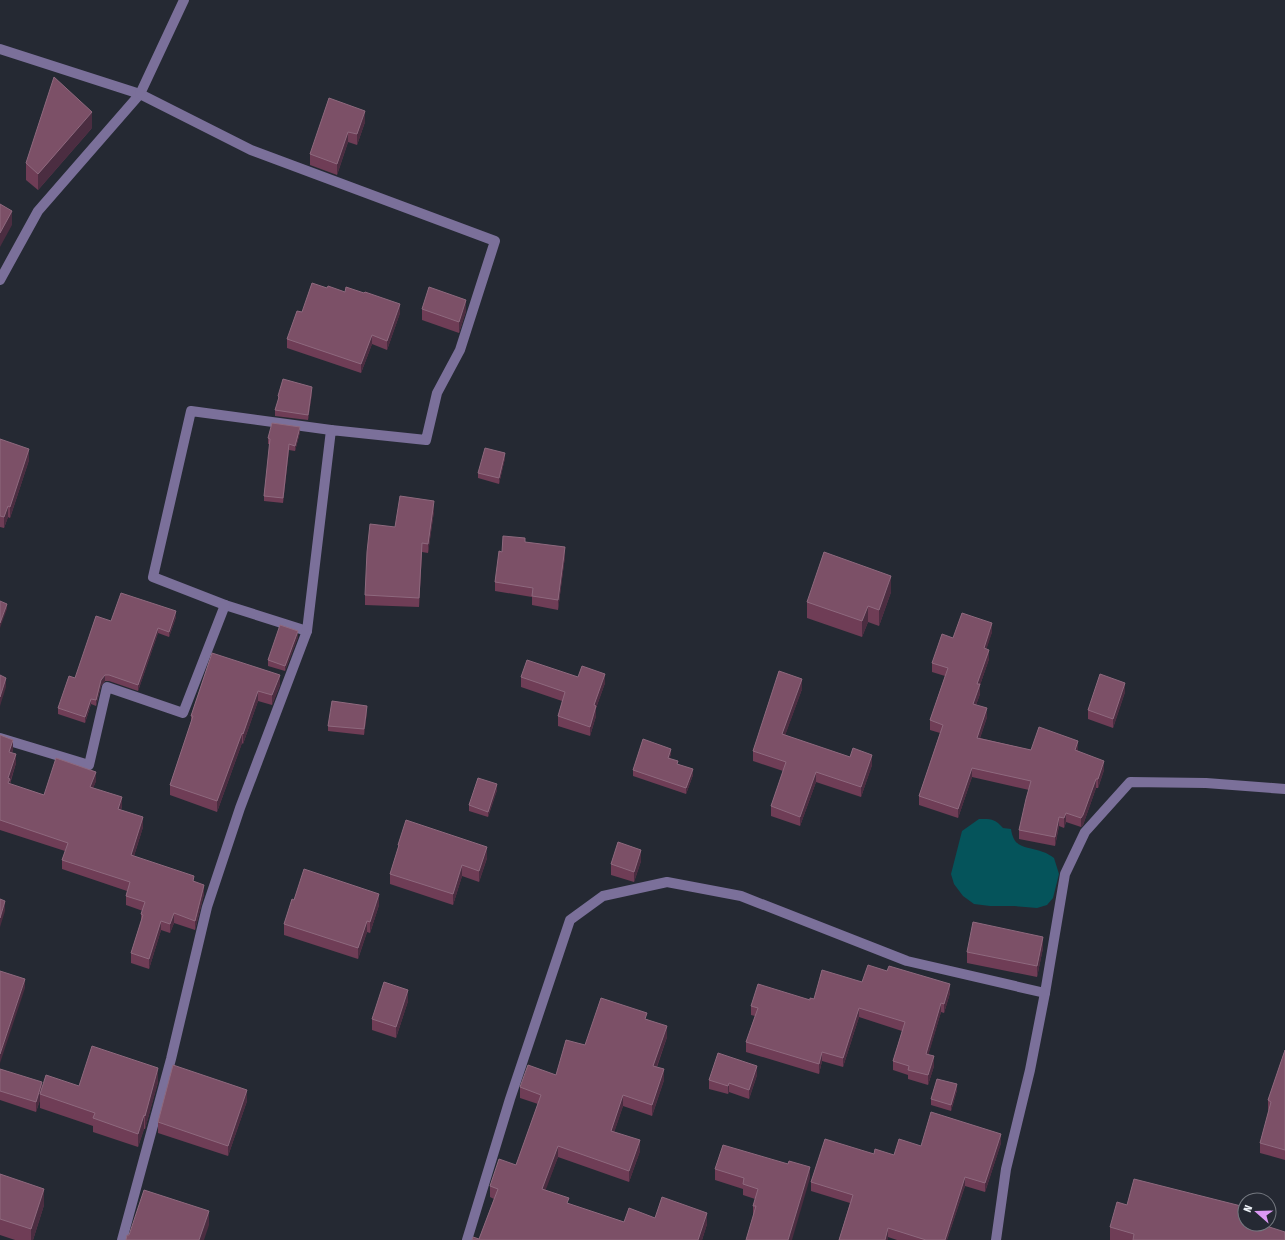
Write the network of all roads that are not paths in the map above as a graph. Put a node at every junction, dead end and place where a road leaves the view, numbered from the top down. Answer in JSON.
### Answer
{"nodes":[{"id":1,"x":184,"y":0,"type":"edge"},
{"id":2,"x":0,"y":49,"type":"edge"},
{"id":3,"x":140,"y":94,"type":"junction"},
{"id":4,"x":0,"y":280,"type":"edge"},
{"id":5,"x":331,"y":430,"type":"junction"},
{"id":6,"x":225,"y":605,"type":"junction"},
{"id":7,"x":308,"y":631,"type":"junction"},
{"id":8,"x":0,"y":738,"type":"edge"},
{"id":9,"x":1285,"y":789,"type":"edge"},
{"id":10,"x":1045,"y":993,"type":"junction"},
{"id":11,"x":122,"y":1240,"type":"edge"},
{"id":12,"x":467,"y":1240,"type":"edge"},
{"id":13,"x":996,"y":1240,"type":"edge"}],
"edges":[{"from":1,"to":3,"type":"street"},
{"from":2,"to":3,"type":"street"},
{"from":3,"to":4,"type":"street"},
{"from":3,"to":5,"type":"street"},
{"from":5,"to":6,"type":"street"},
{"from":5,"to":7,"type":"street"},
{"from":6,"to":7,"type":"street"},
{"from":6,"to":8,"type":"street"},
{"from":7,"to":11,"type":"street"},
{"from":9,"to":10,"type":"street"},
{"from":10,"to":12,"type":"street"},
{"from":10,"to":13,"type":"street"}]}
